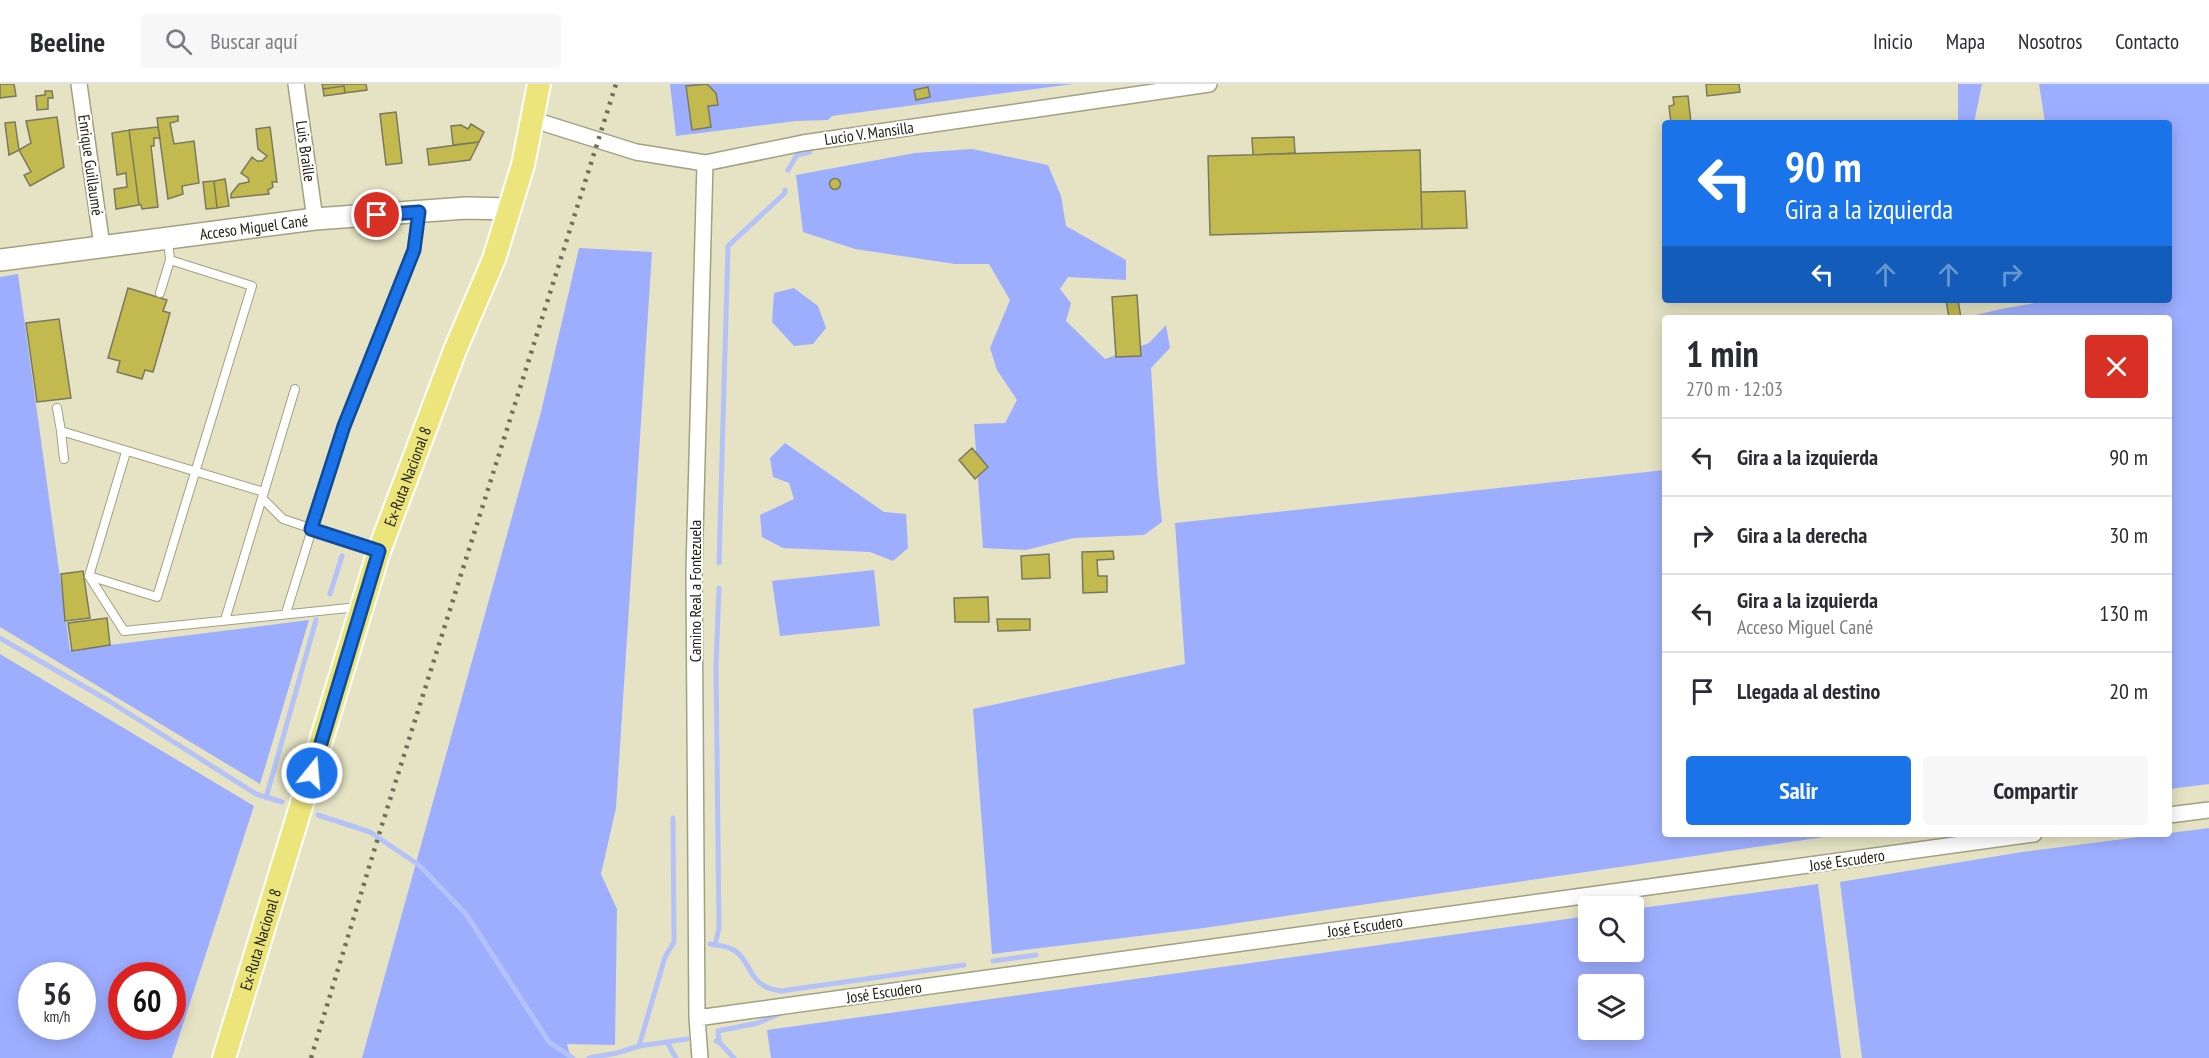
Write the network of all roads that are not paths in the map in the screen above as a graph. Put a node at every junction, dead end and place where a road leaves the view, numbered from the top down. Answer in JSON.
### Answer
{"nodes":[{"id":1,"x":79,"y":84,"type":"edge"},
{"id":2,"x":296,"y":84,"type":"edge"},
{"id":3,"x":539,"y":84,"type":"edge"},
{"id":4,"x":1209,"y":84,"type":"edge"},
{"id":5,"x":534,"y":120,"type":"junction"},
{"id":6,"x":705,"y":163,"type":"junction"},
{"id":7,"x":510,"y":209,"type":"junction"},
{"id":8,"x":419,"y":212,"type":"junction"},
{"id":9,"x":315,"y":219,"type":"junction"},
{"id":10,"x":168,"y":238,"type":"junction"},
{"id":11,"x":102,"y":246,"type":"junction"},
{"id":12,"x":0,"y":260,"type":"edge"},
{"id":13,"x":170,"y":261,"type":"junction"},
{"id":14,"x":160,"y":293,"type":"dead end"},
{"id":15,"x":295,"y":389,"type":"dead end"},
{"id":16,"x":57,"y":408,"type":"dead end"},
{"id":17,"x":61,"y":431,"type":"junction"},
{"id":18,"x":126,"y":452,"type":"junction"},
{"id":19,"x":64,"y":459,"type":"dead end"},
{"id":20,"x":196,"y":472,"type":"junction"},
{"id":21,"x":263,"y":495,"type":"junction"},
{"id":22,"x":311,"y":529,"type":"junction"},
{"id":23,"x":379,"y":551,"type":"junction"},
{"id":24,"x":89,"y":576,"type":"junction"},
{"id":25,"x":362,"y":607,"type":"junction"},
{"id":26,"x":286,"y":613,"type":"junction"},
{"id":27,"x":225,"y":620,"type":"junction"},
{"id":28,"x":2209,"y":810,"type":"edge"},
{"id":29,"x":2172,"y":815,"type":"edge"},
{"id":30,"x":2012,"y":837,"type":"edge"},
{"id":31,"x":697,"y":1018,"type":"junction"},
{"id":32,"x":224,"y":1058,"type":"edge"},
{"id":33,"x":700,"y":1058,"type":"edge"}],
"edges":[{"from":1,"to":11,"type":"street","name":"Enrique Guillaumé"},
{"from":2,"to":9,"type":"street","name":"Luis Braille"},
{"from":3,"to":5,"type":"main road","name":"Ex-Ruta Nacional 8"},
{"from":4,"to":6,"type":"street","name":"Lucio V. Mansilla"},
{"from":5,"to":6,"type":"street","name":"Lucio V. Mansilla"},
{"from":5,"to":7,"type":"main road","name":"Ex-Ruta Nacional 8"},
{"from":6,"to":31,"type":"street","name":"Camino Real a Fontezuela"},
{"from":7,"to":8,"type":"main road","name":"Acceso Miguel Cané"},
{"from":7,"to":23,"type":"main road","name":"Ex-Ruta Nacional 8"},
{"from":8,"to":9,"type":"main road","name":"Acceso Miguel Cané"},
{"from":8,"to":22,"type":"lane"},
{"from":9,"to":10,"type":"main road","name":"Acceso Miguel Cané"},
{"from":10,"to":11,"type":"main road","name":"Acceso Miguel Cané"},
{"from":10,"to":13,"type":"lane"},
{"from":11,"to":12,"type":"main road","name":"Acceso Miguel Cané"},
{"from":13,"to":14,"type":"lane"},
{"from":13,"to":20,"type":"lane"},
{"from":15,"to":21,"type":"lane"},
{"from":16,"to":17,"type":"lane"},
{"from":17,"to":18,"type":"lane"},
{"from":17,"to":19,"type":"lane"},
{"from":18,"to":20,"type":"lane"},
{"from":18,"to":24,"type":"lane"},
{"from":20,"to":21,"type":"lane"},
{"from":20,"to":24,"type":"lane"},
{"from":21,"to":22,"type":"lane"},
{"from":21,"to":27,"type":"lane"},
{"from":22,"to":23,"type":"lane"},
{"from":22,"to":26,"type":"lane"},
{"from":23,"to":25,"type":"main road","name":"Ex-Ruta Nacional 8"},
{"from":24,"to":27,"type":"lane"},
{"from":25,"to":26,"type":"lane"},
{"from":25,"to":32,"type":"main road","name":"Ex-Ruta Nacional 8"},
{"from":26,"to":27,"type":"lane"},
{"from":28,"to":29,"type":"street"},
{"from":30,"to":31,"type":"street","name":"José Escudero"},
{"from":31,"to":33,"type":"street","name":"Camino Real a Fontezuela"}]}
